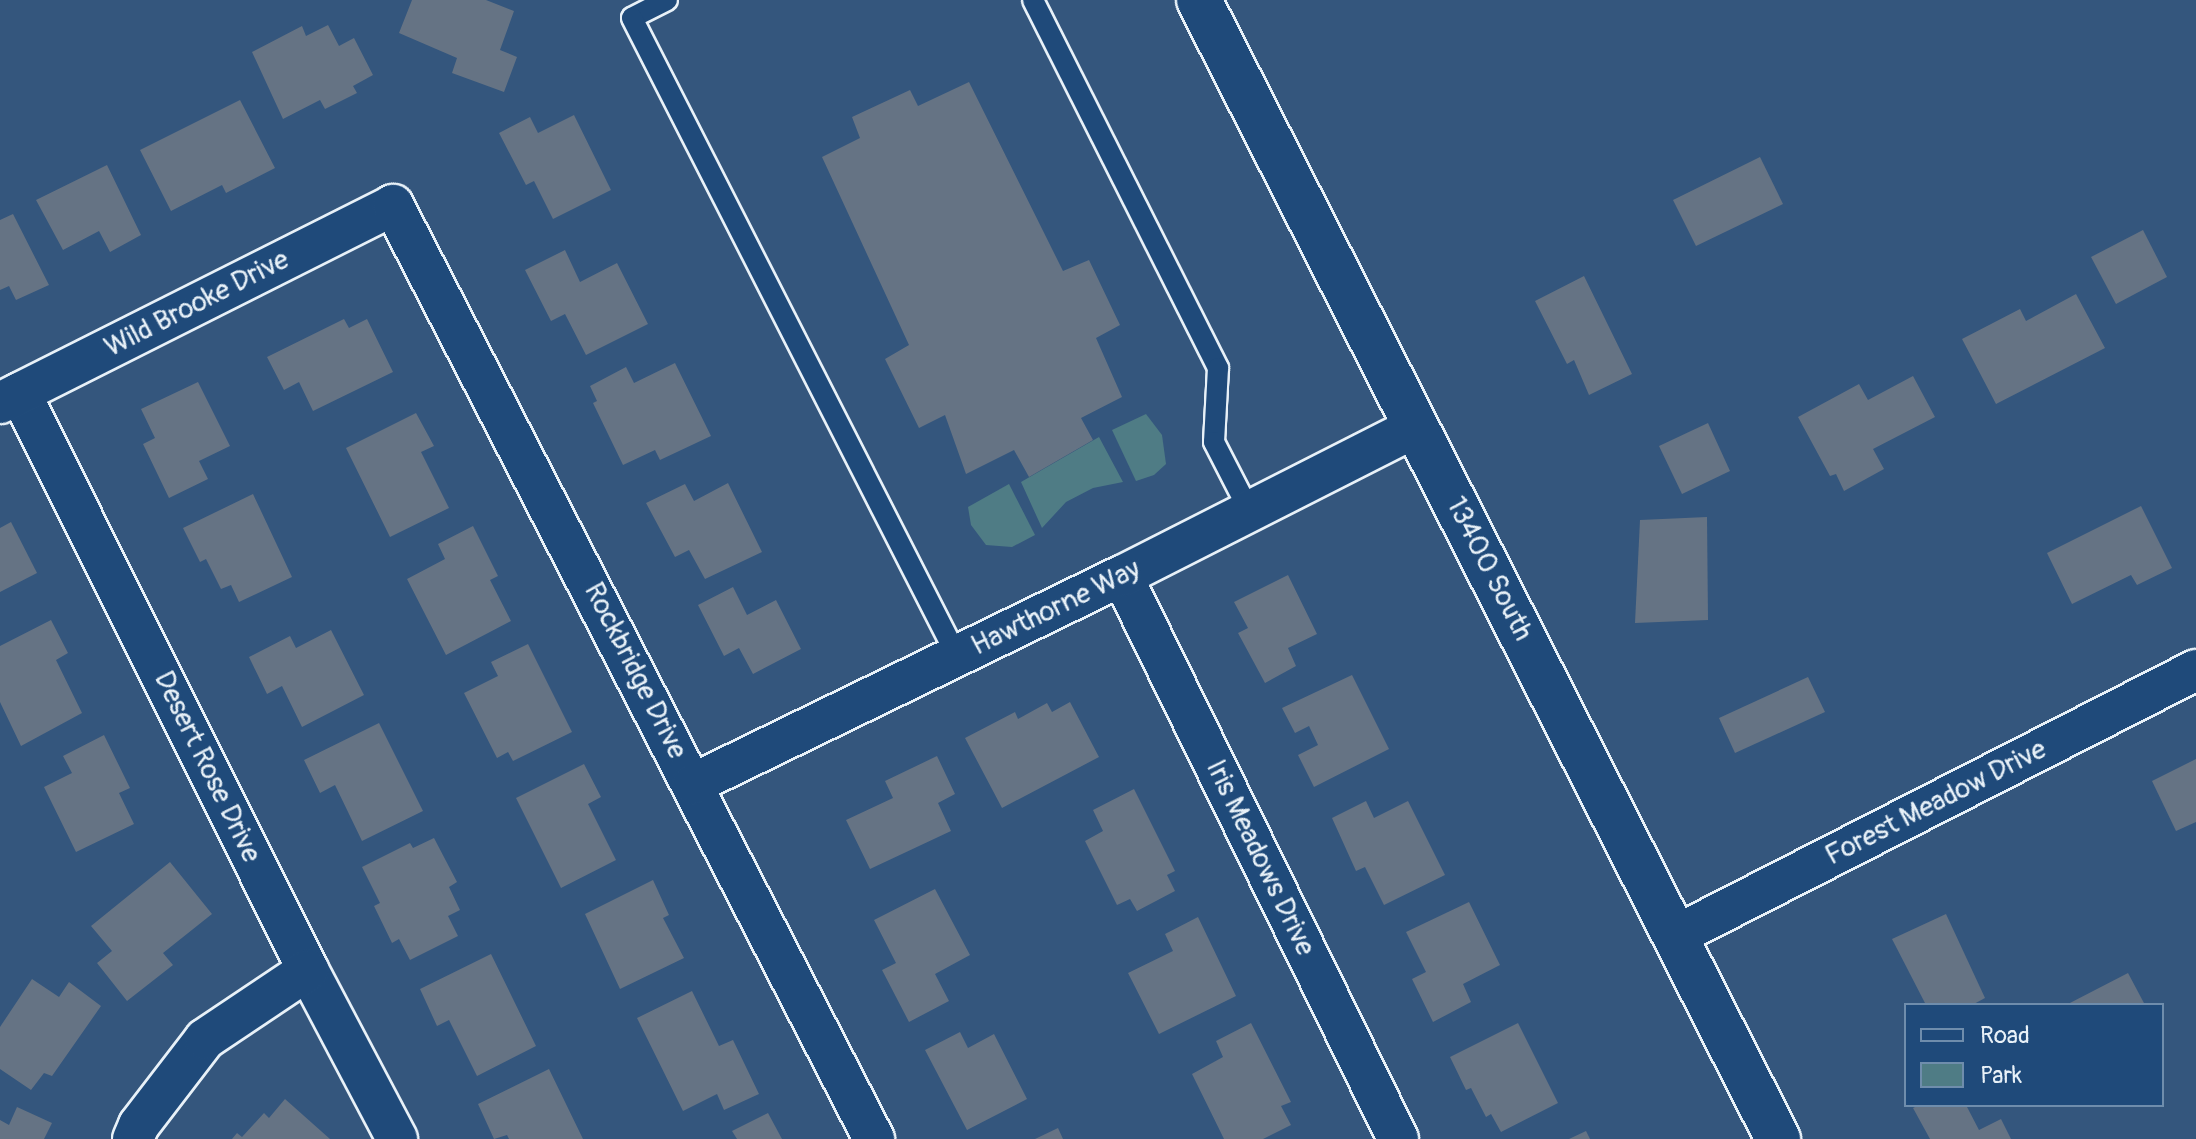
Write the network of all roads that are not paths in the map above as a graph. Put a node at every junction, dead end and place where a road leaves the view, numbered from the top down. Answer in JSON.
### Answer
{"nodes":[{"id":1,"x":667,"y":0,"type":"edge"},
{"id":2,"x":1033,"y":0,"type":"edge"},
{"id":3,"x":1199,"y":0,"type":"edge"},
{"id":4,"x":393,"y":205,"type":"joint"},
{"id":5,"x":10,"y":398,"type":"edge"},
{"id":6,"x":1416,"y":427,"type":"junction"},
{"id":7,"x":1249,"y":510,"type":"junction"},
{"id":8,"x":1122,"y":576,"type":"junction"},
{"id":9,"x":957,"y":656,"type":"junction"},
{"id":10,"x":2196,"y":670,"type":"edge"},
{"id":11,"x":693,"y":784,"type":"junction"},
{"id":12,"x":1675,"y":936,"type":"junction"},
{"id":13,"x":308,"y":970,"type":"junction"},
{"id":14,"x":133,"y":1139,"type":"edge"},
{"id":15,"x":397,"y":1139,"type":"edge"},
{"id":16,"x":874,"y":1139,"type":"edge"},
{"id":17,"x":1398,"y":1139,"type":"edge"},
{"id":18,"x":1778,"y":1139,"type":"edge"}],
"edges":[{"from":1,"to":9,"type":"lane"},
{"from":2,"to":7,"type":"lane"},
{"from":3,"to":6,"type":"main road","name":"13400 South"},
{"from":4,"to":5,"type":"street","name":"Wild Brooke Drive"},
{"from":4,"to":11,"type":"street","name":"Rockbridge Drive"},
{"from":5,"to":13,"type":"street","name":"Desert Rose Drive"},
{"from":6,"to":7,"type":"street","name":"Hawthorne Way"},
{"from":6,"to":12,"type":"main road","name":"13400 South"},
{"from":7,"to":8,"type":"street","name":"Hawthorne Way"},
{"from":8,"to":9,"type":"street","name":"Hawthorne Way"},
{"from":8,"to":17,"type":"street","name":"Iris Meadows Drive"},
{"from":9,"to":11,"type":"street","name":"Hawthorne Way"},
{"from":10,"to":12,"type":"street","name":"Forest Meadow Drive"},
{"from":11,"to":16,"type":"street","name":"Rockbridge Drive"},
{"from":12,"to":18,"type":"main road","name":"13400 South"},
{"from":13,"to":14,"type":"street"},
{"from":13,"to":15,"type":"street","name":"Desert Rose Drive"}]}
